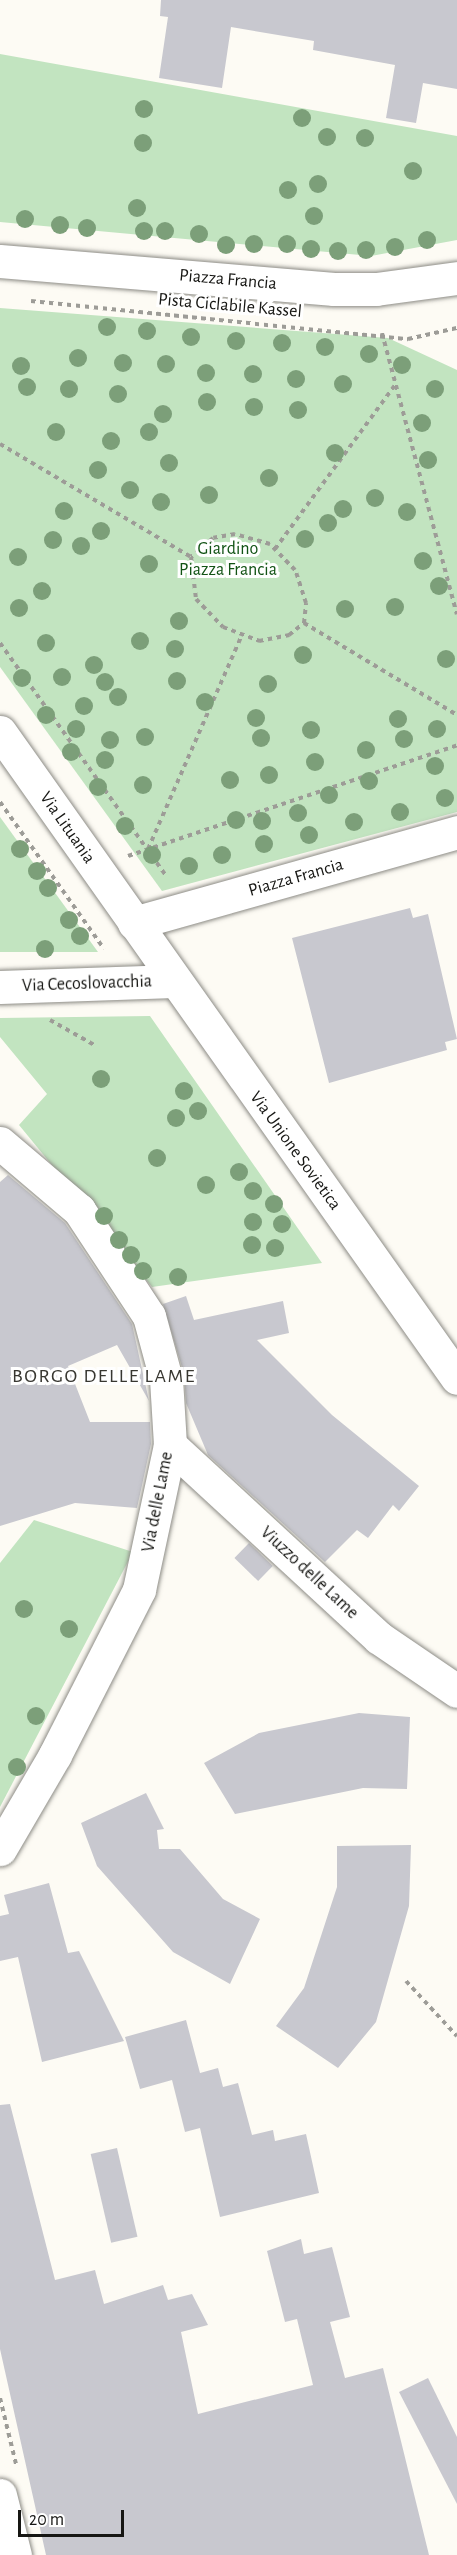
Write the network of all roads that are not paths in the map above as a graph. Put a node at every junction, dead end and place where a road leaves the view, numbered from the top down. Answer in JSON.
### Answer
{"nodes":[{"id":1,"x":0,"y":261,"type":"edge"},
{"id":2,"x":456,"y":280,"type":"edge"},
{"id":3,"x":0,"y":732,"type":"edge"},
{"id":4,"x":457,"y":832,"type":"edge"},
{"id":5,"x":134,"y":923,"type":"junction"},
{"id":6,"x":174,"y":981,"type":"junction"},
{"id":7,"x":0,"y":987,"type":"edge"},
{"id":8,"x":0,"y":1143,"type":"edge"},
{"id":9,"x":457,"y":1378,"type":"edge"},
{"id":10,"x":170,"y":1445,"type":"junction"},
{"id":11,"x":457,"y":1690,"type":"edge"},
{"id":12,"x":0,"y":1849,"type":"edge"},
{"id":13,"x":0,"y":2494,"type":"edge"},
{"id":14,"x":15,"y":2555,"type":"edge"}],
"edges":[{"from":1,"to":2,"type":"street","name":"Piazza Francia"},
{"from":3,"to":5,"type":"street","name":"Via Lituania"},
{"from":4,"to":5,"type":"street","name":"Piazza Francia"},
{"from":5,"to":6,"type":"street","name":"Via Unione Sovietica"},
{"from":6,"to":7,"type":"street","name":"Via Cecoslovacchia"},
{"from":6,"to":9,"type":"street","name":"Via Unione Sovietica"},
{"from":8,"to":10,"type":"street","name":"Via delle Lame"},
{"from":10,"to":11,"type":"street","name":"Viuzzo delle Lame"},
{"from":10,"to":12,"type":"street","name":"Via delle Lame"},
{"from":13,"to":14,"type":"street"}]}
